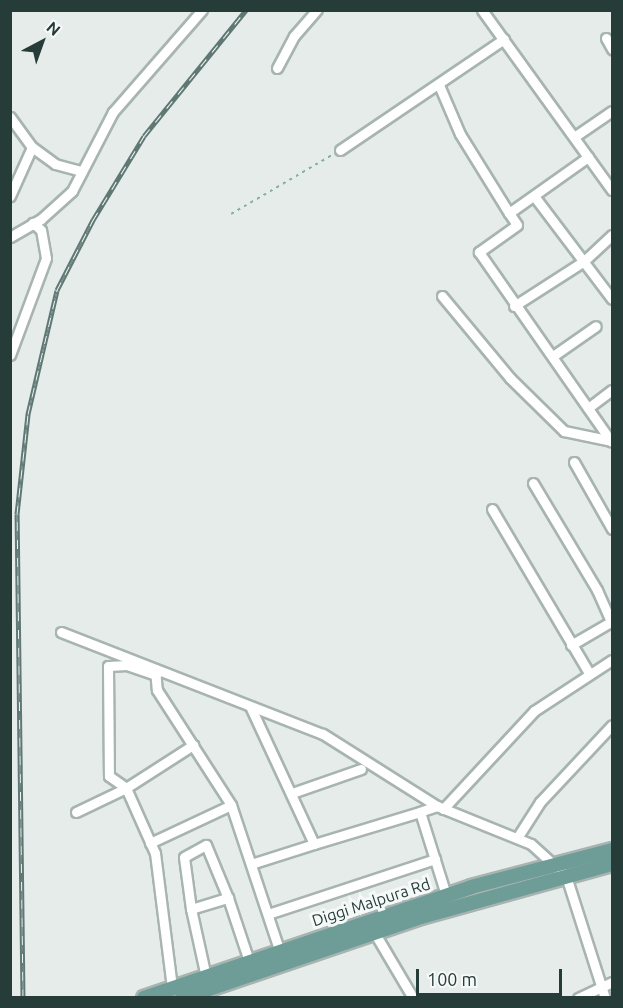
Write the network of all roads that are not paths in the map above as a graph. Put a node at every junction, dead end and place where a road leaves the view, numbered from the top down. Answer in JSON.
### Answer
{"nodes":[{"id":1,"x":202,"y":10,"type":"edge"},
{"id":2,"x":317,"y":10,"type":"edge"},
{"id":3,"x":482,"y":10,"type":"edge"},
{"id":4,"x":504,"y":39,"type":"junction"},
{"id":5,"x":606,"y":39,"type":"dead end"},
{"id":6,"x":612,"y":49,"type":"edge"},
{"id":7,"x":277,"y":68,"type":"dead end"},
{"id":8,"x":439,"y":84,"type":"junction"},
{"id":9,"x":612,"y":111,"type":"edge"},
{"id":10,"x":10,"y":117,"type":"edge"},
{"id":11,"x":574,"y":137,"type":"junction"},
{"id":12,"x":32,"y":147,"type":"junction"},
{"id":13,"x":340,"y":150,"type":"road end"},
{"id":14,"x":588,"y":157,"type":"junction"},
{"id":15,"x":82,"y":171,"type":"junction"},
{"id":16,"x":612,"y":190,"type":"edge"},
{"id":17,"x":10,"y":196,"type":"edge"},
{"id":18,"x":534,"y":196,"type":"junction"},
{"id":19,"x":509,"y":213,"type":"junction"},
{"id":20,"x":33,"y":223,"type":"junction"},
{"id":21,"x":612,"y":235,"type":"edge"},
{"id":22,"x":10,"y":237,"type":"edge"},
{"id":23,"x":584,"y":261,"type":"junction"},
{"id":24,"x":442,"y":296,"type":"dead end"},
{"id":25,"x":612,"y":299,"type":"edge"},
{"id":26,"x":514,"y":306,"type":"junction"},
{"id":27,"x":596,"y":326,"type":"dead end"},
{"id":28,"x":10,"y":355,"type":"edge"},
{"id":29,"x":553,"y":356,"type":"junction"},
{"id":30,"x":612,"y":390,"type":"edge"},
{"id":31,"x":588,"y":408,"type":"junction"},
{"id":32,"x":612,"y":441,"type":"edge"},
{"id":33,"x":574,"y":462,"type":"dead end"},
{"id":34,"x":533,"y":483,"type":"dead end"},
{"id":35,"x":492,"y":509,"type":"dead end"},
{"id":36,"x":608,"y":511,"type":"edge"},
{"id":37,"x":612,"y":529,"type":"edge"},
{"id":38,"x":611,"y":621,"type":"edge"},
{"id":39,"x":61,"y":632,"type":"dead end"},
{"id":40,"x":571,"y":645,"type":"junction"},
{"id":41,"x":612,"y":660,"type":"edge"},
{"id":42,"x":156,"y":671,"type":"junction"},
{"id":43,"x":589,"y":673,"type":"junction"},
{"id":44,"x":249,"y":706,"type":"junction"},
{"id":45,"x":612,"y":725,"type":"edge"},
{"id":46,"x":193,"y":745,"type":"junction"},
{"id":47,"x":361,"y":769,"type":"dead end"},
{"id":48,"x":126,"y":788,"type":"junction"},
{"id":49,"x":292,"y":793,"type":"junction"},
{"id":50,"x":231,"y":805,"type":"junction"},
{"id":51,"x":440,"y":807,"type":"junction"},
{"id":52,"x":76,"y":812,"type":"dead end"},
{"id":53,"x":420,"y":812,"type":"junction"},
{"id":54,"x":517,"y":838,"type":"junction"},
{"id":55,"x":150,"y":843,"type":"junction"},
{"id":56,"x":314,"y":844,"type":"junction"},
{"id":57,"x":612,"y":850,"type":"edge"},
{"id":58,"x":435,"y":859,"type":"junction"},
{"id":59,"x":251,"y":864,"type":"junction"},
{"id":60,"x":554,"y":864,"type":"junction"},
{"id":61,"x":612,"y":864,"type":"edge"},
{"id":62,"x":566,"y":876,"type":"junction"},
{"id":63,"x":446,"y":895,"type":"junction"},
{"id":64,"x":228,"y":898,"type":"junction"},
{"id":65,"x":191,"y":909,"type":"junction"},
{"id":66,"x":268,"y":914,"type":"junction"},
{"id":67,"x":374,"y":932,"type":"junction"},
{"id":68,"x":279,"y":949,"type":"junction"},
{"id":69,"x":249,"y":961,"type":"junction"},
{"id":70,"x":284,"y":964,"type":"junction"},
{"id":71,"x":209,"y":976,"type":"junction"},
{"id":72,"x":612,"y":982,"type":"edge"},
{"id":73,"x":601,"y":987,"type":"junction"},
{"id":74,"x":177,"y":993,"type":"edge"},
{"id":75,"x":144,"y":998,"type":"edge"},
{"id":76,"x":413,"y":998,"type":"edge"},
{"id":77,"x":578,"y":998,"type":"edge"},
{"id":78,"x":605,"y":998,"type":"edge"}],
"edges":[{"from":1,"to":15,"type":"street"},
{"from":2,"to":7,"type":"street"},
{"from":3,"to":4,"type":"street"},
{"from":4,"to":8,"type":"street"},
{"from":4,"to":11,"type":"street"},
{"from":5,"to":6,"type":"street"},
{"from":8,"to":13,"type":"street"},
{"from":8,"to":19,"type":"street"},
{"from":9,"to":11,"type":"street"},
{"from":10,"to":12,"type":"street"},
{"from":11,"to":14,"type":"street"},
{"from":12,"to":15,"type":"street"},
{"from":12,"to":17,"type":"street"},
{"from":14,"to":16,"type":"street"},
{"from":14,"to":18,"type":"street"},
{"from":15,"to":20,"type":"street"},
{"from":18,"to":19,"type":"street"},
{"from":18,"to":23,"type":"street"},
{"from":19,"to":26,"type":"street"},
{"from":20,"to":22,"type":"street"},
{"from":20,"to":28,"type":"street"},
{"from":21,"to":23,"type":"street"},
{"from":23,"to":25,"type":"street"},
{"from":23,"to":26,"type":"street"},
{"from":24,"to":32,"type":"street"},
{"from":26,"to":29,"type":"street"},
{"from":27,"to":29,"type":"street"},
{"from":29,"to":31,"type":"street"},
{"from":30,"to":31,"type":"street"},
{"from":31,"to":32,"type":"street"},
{"from":33,"to":36,"type":"street"},
{"from":34,"to":38,"type":"street"},
{"from":35,"to":40,"type":"street"},
{"from":36,"to":37,"type":"street"},
{"from":38,"to":40,"type":"street"},
{"from":39,"to":42,"type":"street"},
{"from":40,"to":43,"type":"street"},
{"from":41,"to":43,"type":"street"},
{"from":42,"to":44,"type":"street"},
{"from":42,"to":46,"type":"street"},
{"from":42,"to":48,"type":"street"},
{"from":43,"to":51,"type":"street"},
{"from":44,"to":49,"type":"street"},
{"from":44,"to":51,"type":"street"},
{"from":45,"to":54,"type":"street"},
{"from":46,"to":48,"type":"street"},
{"from":46,"to":50,"type":"street"},
{"from":47,"to":49,"type":"street"},
{"from":48,"to":52,"type":"street"},
{"from":48,"to":55,"type":"street"},
{"from":49,"to":56,"type":"street"},
{"from":50,"to":55,"type":"street"},
{"from":50,"to":59,"type":"street"},
{"from":51,"to":53,"type":"street"},
{"from":51,"to":54,"type":"street"},
{"from":53,"to":56,"type":"street"},
{"from":53,"to":58,"type":"street"},
{"from":54,"to":60,"type":"street"},
{"from":55,"to":74,"type":"street"},
{"from":56,"to":59,"type":"street"},
{"from":57,"to":60,"type":"main road","name":"Diggi Malpura Rd"},
{"from":58,"to":63,"type":"street"},
{"from":58,"to":66,"type":"street"},
{"from":59,"to":66,"type":"street"},
{"from":60,"to":62,"type":"street"},
{"from":60,"to":63,"type":"main road","name":"Diggi Malpura Rd"},
{"from":61,"to":62,"type":"main road","name":"Diggi Malpura Rd"},
{"from":62,"to":67,"type":"main road","name":"Diggi Malpura Rd"},
{"from":62,"to":73,"type":"street"},
{"from":63,"to":68,"type":"main road","name":"Diggi Malpura Rd"},
{"from":64,"to":65,"type":"street"},
{"from":64,"to":65,"type":"street"},
{"from":64,"to":69,"type":"street"},
{"from":65,"to":71,"type":"street"},
{"from":66,"to":68,"type":"street"},
{"from":67,"to":70,"type":"main road","name":"Diggi Malpura Rd"},
{"from":67,"to":76,"type":"street"},
{"from":68,"to":69,"type":"main road","name":"Diggi Malpura Rd"},
{"from":68,"to":70,"type":"street"},
{"from":69,"to":71,"type":"main road","name":"Diggi Malpura Rd"},
{"from":70,"to":74,"type":"main road","name":"Diggi Malpura Rd"},
{"from":71,"to":74,"type":"main road","name":"Diggi Malpura Rd"},
{"from":72,"to":73,"type":"street"},
{"from":73,"to":77,"type":"street"},
{"from":73,"to":78,"type":"street"},
{"from":74,"to":75,"type":"main road","name":"Diggi Malpura Rd"}]}
